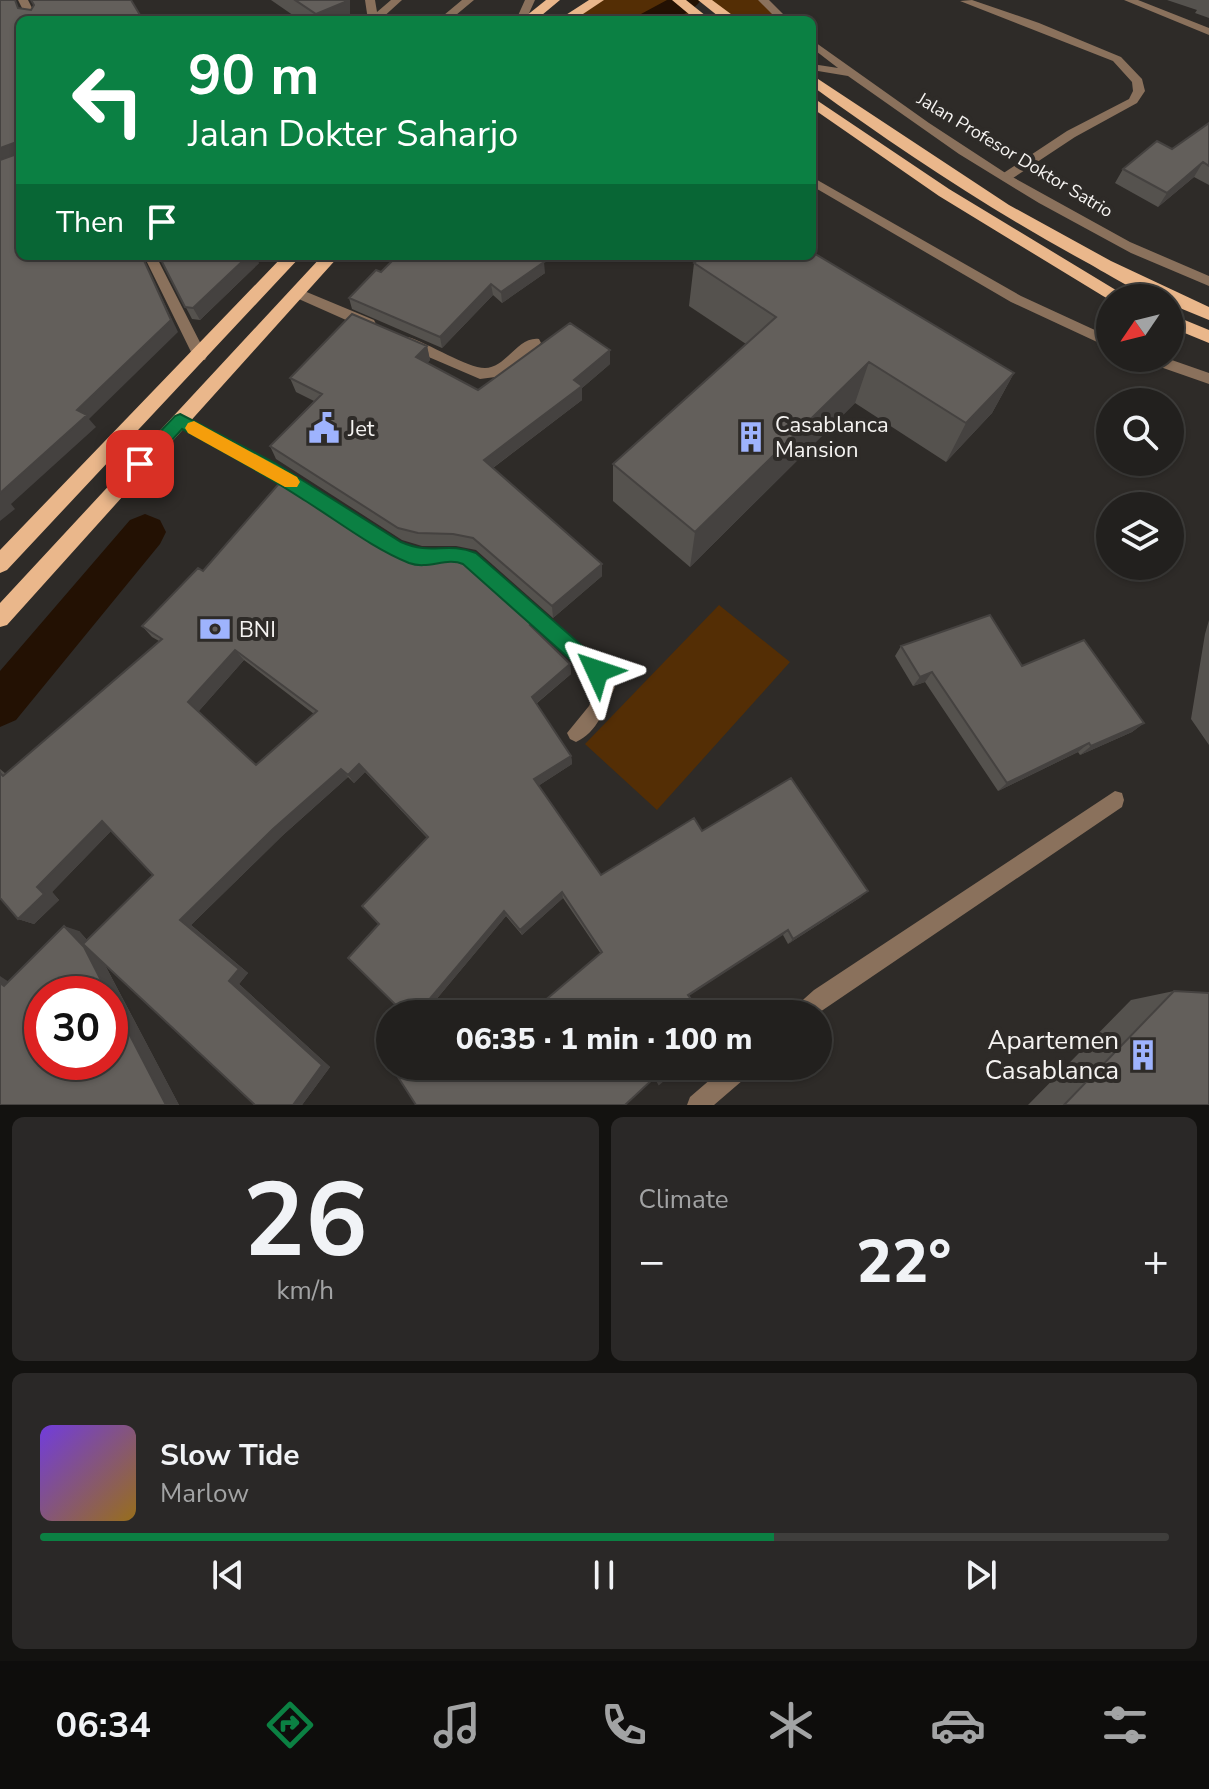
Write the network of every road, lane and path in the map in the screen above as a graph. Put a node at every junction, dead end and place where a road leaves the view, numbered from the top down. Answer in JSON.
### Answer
{"nodes":[{"id":1,"x":397,"y":0,"type":"edge"},
{"id":2,"x":469,"y":0,"type":"edge"},
{"id":3,"x":554,"y":0,"type":"edge"},
{"id":4,"x":598,"y":0,"type":"edge"},
{"id":5,"x":678,"y":0,"type":"edge"},
{"id":6,"x":704,"y":0,"type":"edge"},
{"id":7,"x":763,"y":0,"type":"edge"},
{"id":8,"x":1129,"y":0,"type":"edge"},
{"id":9,"x":965,"y":1,"type":"edge"},
{"id":10,"x":379,"y":16,"type":"edge"},
{"id":11,"x":448,"y":16,"type":"edge"},
{"id":12,"x":533,"y":16,"type":"edge"},
{"id":13,"x":572,"y":16,"type":"edge"},
{"id":14,"x":699,"y":16,"type":"edge"},
{"id":15,"x":726,"y":16,"type":"edge"},
{"id":16,"x":780,"y":16,"type":"edge"},
{"id":17,"x":1209,"y":32,"type":"edge"},
{"id":18,"x":816,"y":46,"type":"edge"},
{"id":19,"x":816,"y":68,"type":"edge"},
{"id":20,"x":854,"y":76,"type":"junction"},
{"id":21,"x":816,"y":82,"type":"edge"},
{"id":22,"x":816,"y":104,"type":"edge"},
{"id":23,"x":1006,"y":177,"type":"junction"},
{"id":24,"x":816,"y":183,"type":"edge"},
{"id":25,"x":152,"y":260,"type":"edge"},
{"id":26,"x":289,"y":260,"type":"edge"},
{"id":27,"x":327,"y":260,"type":"edge"},
{"id":28,"x":1209,"y":281,"type":"edge"},
{"id":29,"x":1096,"y":286,"type":"edge"},
{"id":30,"x":297,"y":293,"type":"junction"},
{"id":31,"x":1209,"y":314,"type":"edge"},
{"id":32,"x":1184,"y":326,"type":"edge"},
{"id":33,"x":382,"y":330,"type":"edge"},
{"id":34,"x":1096,"y":336,"type":"edge"},
{"id":35,"x":397,"y":337,"type":"edge"},
{"id":36,"x":1209,"y":337,"type":"edge"},
{"id":37,"x":534,"y":343,"type":"dead end"},
{"id":38,"x":200,"y":356,"type":"junction"},
{"id":39,"x":1184,"y":370,"type":"edge"},
{"id":40,"x":1209,"y":379,"type":"edge"},
{"id":41,"x":180,"y":421,"type":"junction"},
{"id":42,"x":1,"y":562,"type":"edge"},
{"id":43,"x":0,"y":618,"type":"edge"},
{"id":44,"x":576,"y":733,"type":"dead end"},
{"id":45,"x":1115,"y":800,"type":"dead end"},
{"id":46,"x":818,"y":1000,"type":"edge"},
{"id":47,"x":726,"y":1080,"type":"edge"},
{"id":48,"x":698,"y":1105,"type":"edge"}],
"edges":[{"from":1,"to":10,"type":"street"},
{"from":2,"to":11,"type":"street"},
{"from":3,"to":12,"type":"main road"},
{"from":4,"to":13,"type":"main road"},
{"from":5,"to":14,"type":"main road"},
{"from":6,"to":15,"type":"main road"},
{"from":7,"to":16,"type":"street"},
{"from":8,"to":17,"type":"street"},
{"from":9,"to":23,"type":"street"},
{"from":18,"to":20,"type":"street","name":"Jalan Profesor Doktor Satrio"},
{"from":19,"to":20,"type":"street"},
{"from":20,"to":23,"type":"street","name":"Jalan Profesor Doktor Satrio"},
{"from":21,"to":31,"type":"main road"},
{"from":22,"to":29,"type":"main road"},
{"from":23,"to":28,"type":"street","name":"Jalan Profesor Doktor Satrio"},
{"from":24,"to":34,"type":"street"},
{"from":25,"to":38,"type":"street"},
{"from":26,"to":38,"type":"main road"},
{"from":27,"to":30,"type":"main road"},
{"from":30,"to":33,"type":"street"},
{"from":30,"to":41,"type":"main road"},
{"from":32,"to":36,"type":"main road"},
{"from":35,"to":37,"type":"street"},
{"from":38,"to":42,"type":"main road"},
{"from":39,"to":40,"type":"street"},
{"from":41,"to":43,"type":"main road"},
{"from":41,"to":44,"type":"street"},
{"from":45,"to":46,"type":"street"},
{"from":47,"to":48,"type":"street"}]}
